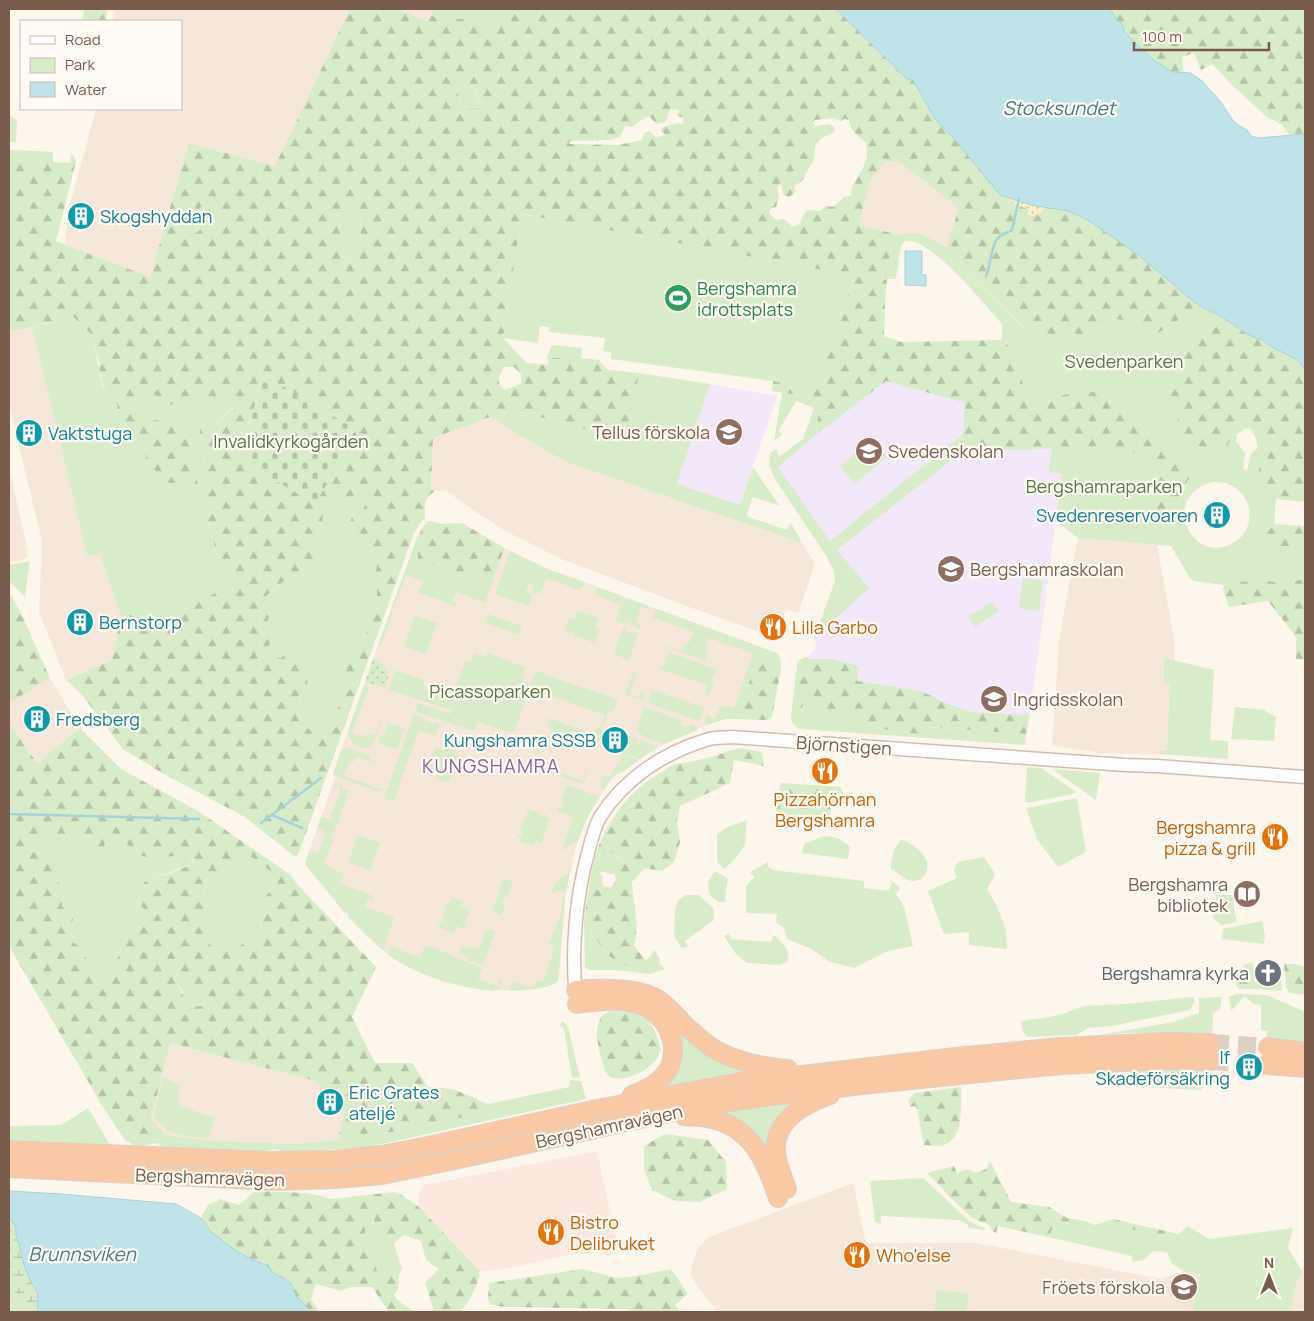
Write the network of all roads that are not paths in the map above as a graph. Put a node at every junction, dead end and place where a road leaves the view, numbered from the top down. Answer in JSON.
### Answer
{"nodes":[{"id":1,"x":1305,"y":777,"type":"edge"},
{"id":2,"x":576,"y":997,"type":"junction"},
{"id":3,"x":1211,"y":1043,"type":"tunnel mouth"},
{"id":4,"x":1268,"y":1047,"type":"tunnel mouth"},
{"id":5,"x":1305,"y":1052,"type":"edge"},
{"id":6,"x":1211,"y":1061,"type":"tunnel mouth"},
{"id":7,"x":1267,"y":1065,"type":"tunnel mouth"},
{"id":8,"x":1305,"y":1068,"type":"edge"},
{"id":9,"x":826,"y":1071,"type":"junction"},
{"id":10,"x":862,"y":1085,"type":"junction"},
{"id":11,"x":597,"y":1109,"type":"junction"},
{"id":12,"x":633,"y":1121,"type":"junction"},
{"id":13,"x":9,"y":1150,"type":"edge"},
{"id":14,"x":9,"y":1168,"type":"edge"}],
"edges":[{"from":1,"to":2,"type":"street","name":"Björnstigen"},
{"from":2,"to":9,"type":"highway"},
{"from":2,"to":11,"type":"highway"},
{"from":3,"to":9,"type":"highway","name":"Bergshamravägen"},
{"from":4,"to":5,"type":"highway"},
{"from":6,"to":10,"type":"highway","name":"Bergshamravägen"},
{"from":7,"to":8,"type":"highway"},
{"from":9,"to":11,"type":"highway","name":"Bergshamravägen"},
{"from":10,"to":12,"type":"highway","name":"Bergshamravägen"},
{"from":10,"to":12,"type":"highway"},
{"from":11,"to":13,"type":"highway","name":"Bergshamravägen"},
{"from":12,"to":14,"type":"highway","name":"Bergshamravägen"}]}
